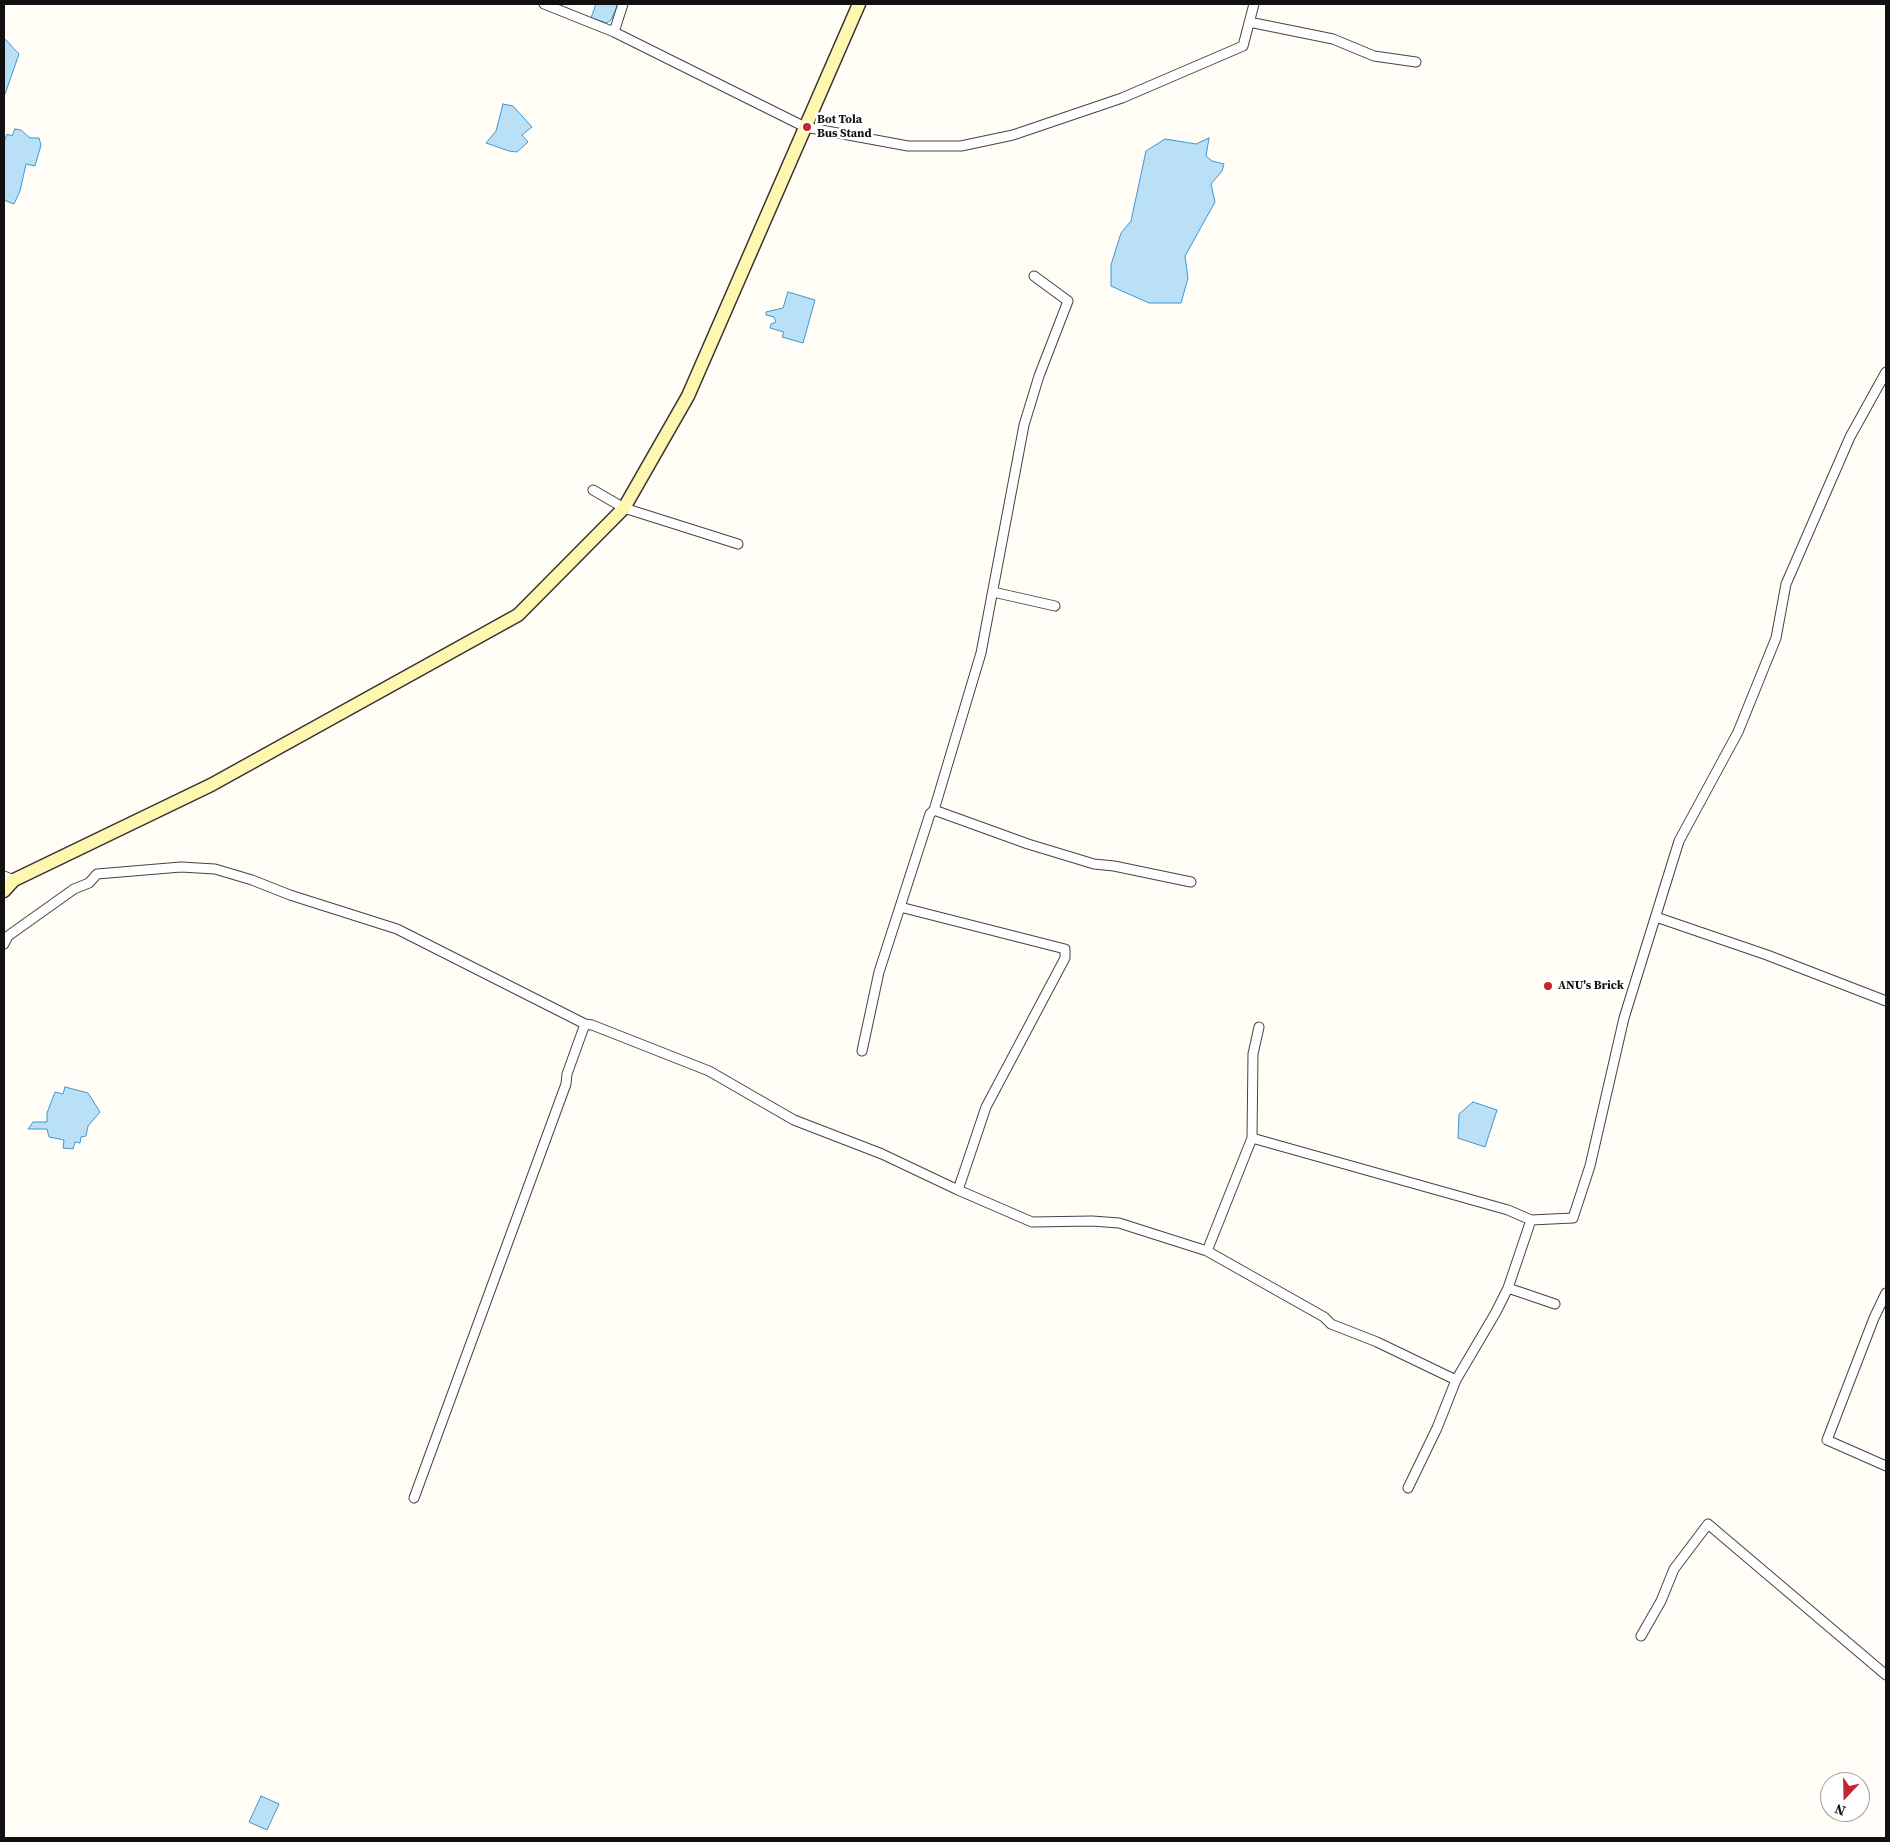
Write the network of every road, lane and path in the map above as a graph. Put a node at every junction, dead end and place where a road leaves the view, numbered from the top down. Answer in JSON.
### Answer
{"nodes":[{"id":1,"x":544,"y":4,"type":"edge"},
{"id":2,"x":623,"y":4,"type":"edge"},
{"id":3,"x":859,"y":4,"type":"edge"},
{"id":4,"x":1254,"y":4,"type":"edge"},
{"id":5,"x":1249,"y":22,"type":"junction"},
{"id":6,"x":614,"y":32,"type":"junction"},
{"id":7,"x":1416,"y":62,"type":"dead end"},
{"id":8,"x":805,"y":127,"type":"junction"},
{"id":9,"x":1034,"y":276,"type":"dead end"},
{"id":10,"x":1886,"y":372,"type":"edge"},
{"id":11,"x":593,"y":490,"type":"dead end"},
{"id":12,"x":624,"y":508,"type":"junction"},
{"id":13,"x":738,"y":544,"type":"dead end"},
{"id":14,"x":993,"y":592,"type":"junction"},
{"id":15,"x":1055,"y":606,"type":"dead end"},
{"id":16,"x":934,"y":810,"type":"junction"},
{"id":17,"x":9,"y":878,"type":"edge"},
{"id":18,"x":1191,"y":882,"type":"dead end"},
{"id":19,"x":4,"y":891,"type":"edge"},
{"id":20,"x":900,"y":907,"type":"junction"},
{"id":21,"x":1656,"y":917,"type":"junction"},
{"id":22,"x":4,"y":944,"type":"edge"},
{"id":23,"x":1886,"y":1001,"type":"edge"},
{"id":24,"x":585,"y":1024,"type":"junction"},
{"id":25,"x":1259,"y":1027,"type":"dead end"},
{"id":26,"x":862,"y":1051,"type":"dead end"},
{"id":27,"x":1252,"y":1138,"type":"junction"},
{"id":28,"x":958,"y":1190,"type":"junction"},
{"id":29,"x":1531,"y":1220,"type":"junction"},
{"id":30,"x":1207,"y":1251,"type":"junction"},
{"id":31,"x":1508,"y":1288,"type":"junction"},
{"id":32,"x":1886,"y":1293,"type":"edge"},
{"id":33,"x":1555,"y":1304,"type":"dead end"},
{"id":34,"x":1456,"y":1380,"type":"junction"},
{"id":35,"x":1886,"y":1466,"type":"edge"},
{"id":36,"x":1408,"y":1488,"type":"dead end"},
{"id":37,"x":414,"y":1498,"type":"dead end"},
{"id":38,"x":1641,"y":1636,"type":"dead end"},
{"id":39,"x":1886,"y":1675,"type":"edge"}],
"edges":[{"from":1,"to":6,"type":"street"},
{"from":2,"to":6,"type":"street"},
{"from":3,"to":8,"type":"main road"},
{"from":4,"to":5,"type":"street"},
{"from":5,"to":7,"type":"street"},
{"from":5,"to":8,"type":"street"},
{"from":6,"to":8,"type":"street"},
{"from":8,"to":12,"type":"main road"},
{"from":9,"to":14,"type":"street"},
{"from":10,"to":21,"type":"street"},
{"from":11,"to":12,"type":"street"},
{"from":12,"to":13,"type":"street"},
{"from":12,"to":17,"type":"main road"},
{"from":14,"to":15,"type":"street"},
{"from":14,"to":16,"type":"street"},
{"from":16,"to":18,"type":"street"},
{"from":16,"to":20,"type":"street"},
{"from":17,"to":19,"type":"main road"},
{"from":20,"to":26,"type":"street"},
{"from":20,"to":28,"type":"street"},
{"from":21,"to":23,"type":"street"},
{"from":21,"to":29,"type":"street"},
{"from":22,"to":24,"type":"street"},
{"from":24,"to":28,"type":"street"},
{"from":24,"to":37,"type":"street"},
{"from":25,"to":27,"type":"street"},
{"from":27,"to":29,"type":"street"},
{"from":27,"to":30,"type":"street"},
{"from":28,"to":30,"type":"street"},
{"from":29,"to":31,"type":"street"},
{"from":30,"to":34,"type":"street"},
{"from":31,"to":33,"type":"street"},
{"from":31,"to":34,"type":"street"},
{"from":32,"to":35,"type":"street"},
{"from":34,"to":36,"type":"street"},
{"from":38,"to":39,"type":"street"}]}
